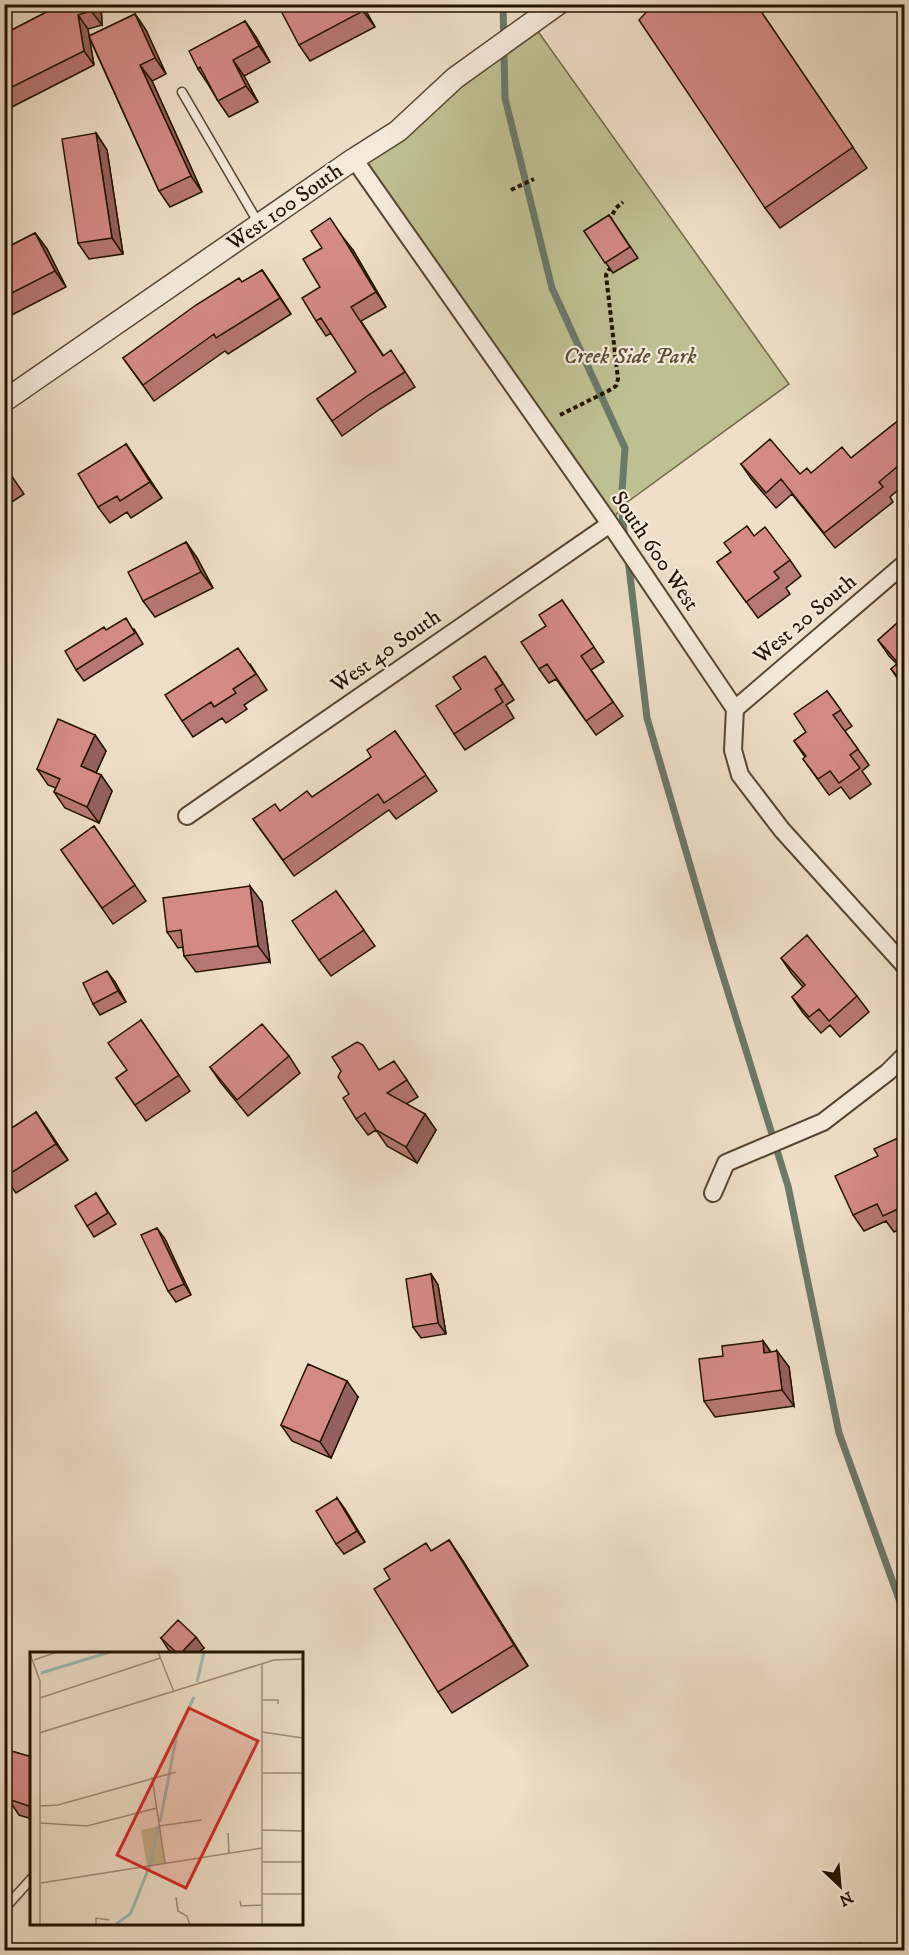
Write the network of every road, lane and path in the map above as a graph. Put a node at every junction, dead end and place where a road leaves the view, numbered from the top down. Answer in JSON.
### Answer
{"nodes":[{"id":1,"x":558,"y":4,"type":"edge"},
{"id":2,"x":182,"y":92,"type":"dead end"},
{"id":3,"x":354,"y":159,"type":"junction"},
{"id":4,"x":534,"y":179,"type":"dead end"},
{"id":5,"x":511,"y":190,"type":"dead end"},
{"id":6,"x":623,"y":202,"type":"dead end"},
{"id":7,"x":259,"y":224,"type":"junction"},
{"id":8,"x":610,"y":230,"type":"edge"},
{"id":9,"x":610,"y":268,"type":"edge"},
{"id":10,"x":4,"y":401,"type":"edge"},
{"id":11,"x":560,"y":416,"type":"dead end"},
{"id":12,"x":610,"y":524,"type":"junction"},
{"id":13,"x":904,"y":564,"type":"edge"},
{"id":14,"x":735,"y":709,"type":"junction"},
{"id":15,"x":187,"y":816,"type":"dead end"},
{"id":16,"x":904,"y":965,"type":"edge"},
{"id":17,"x":904,"y":1056,"type":"edge"},
{"id":18,"x":713,"y":1193,"type":"dead end"},
{"id":19,"x":30,"y":1880,"type":"edge"},
{"id":20,"x":4,"y":1909,"type":"edge"}],
"edges":[{"from":1,"to":3,"type":"street","name":"West 100 South"},
{"from":2,"to":7,"type":"lane"},
{"from":3,"to":7,"type":"street","name":"West 100 South"},
{"from":3,"to":12,"type":"street","name":"South 600 West"},
{"from":4,"to":5,"type":"path"},
{"from":6,"to":8,"type":"path"},
{"from":7,"to":10,"type":"street","name":"West 100 South"},
{"from":9,"to":11,"type":"path"},
{"from":12,"to":14,"type":"street","name":"South 600 West"},
{"from":12,"to":15,"type":"street","name":"West 40 South"},
{"from":13,"to":14,"type":"street","name":"West 20 South"},
{"from":14,"to":16,"type":"street"},
{"from":17,"to":18,"type":"street"},
{"from":19,"to":20,"type":"lane"}]}
